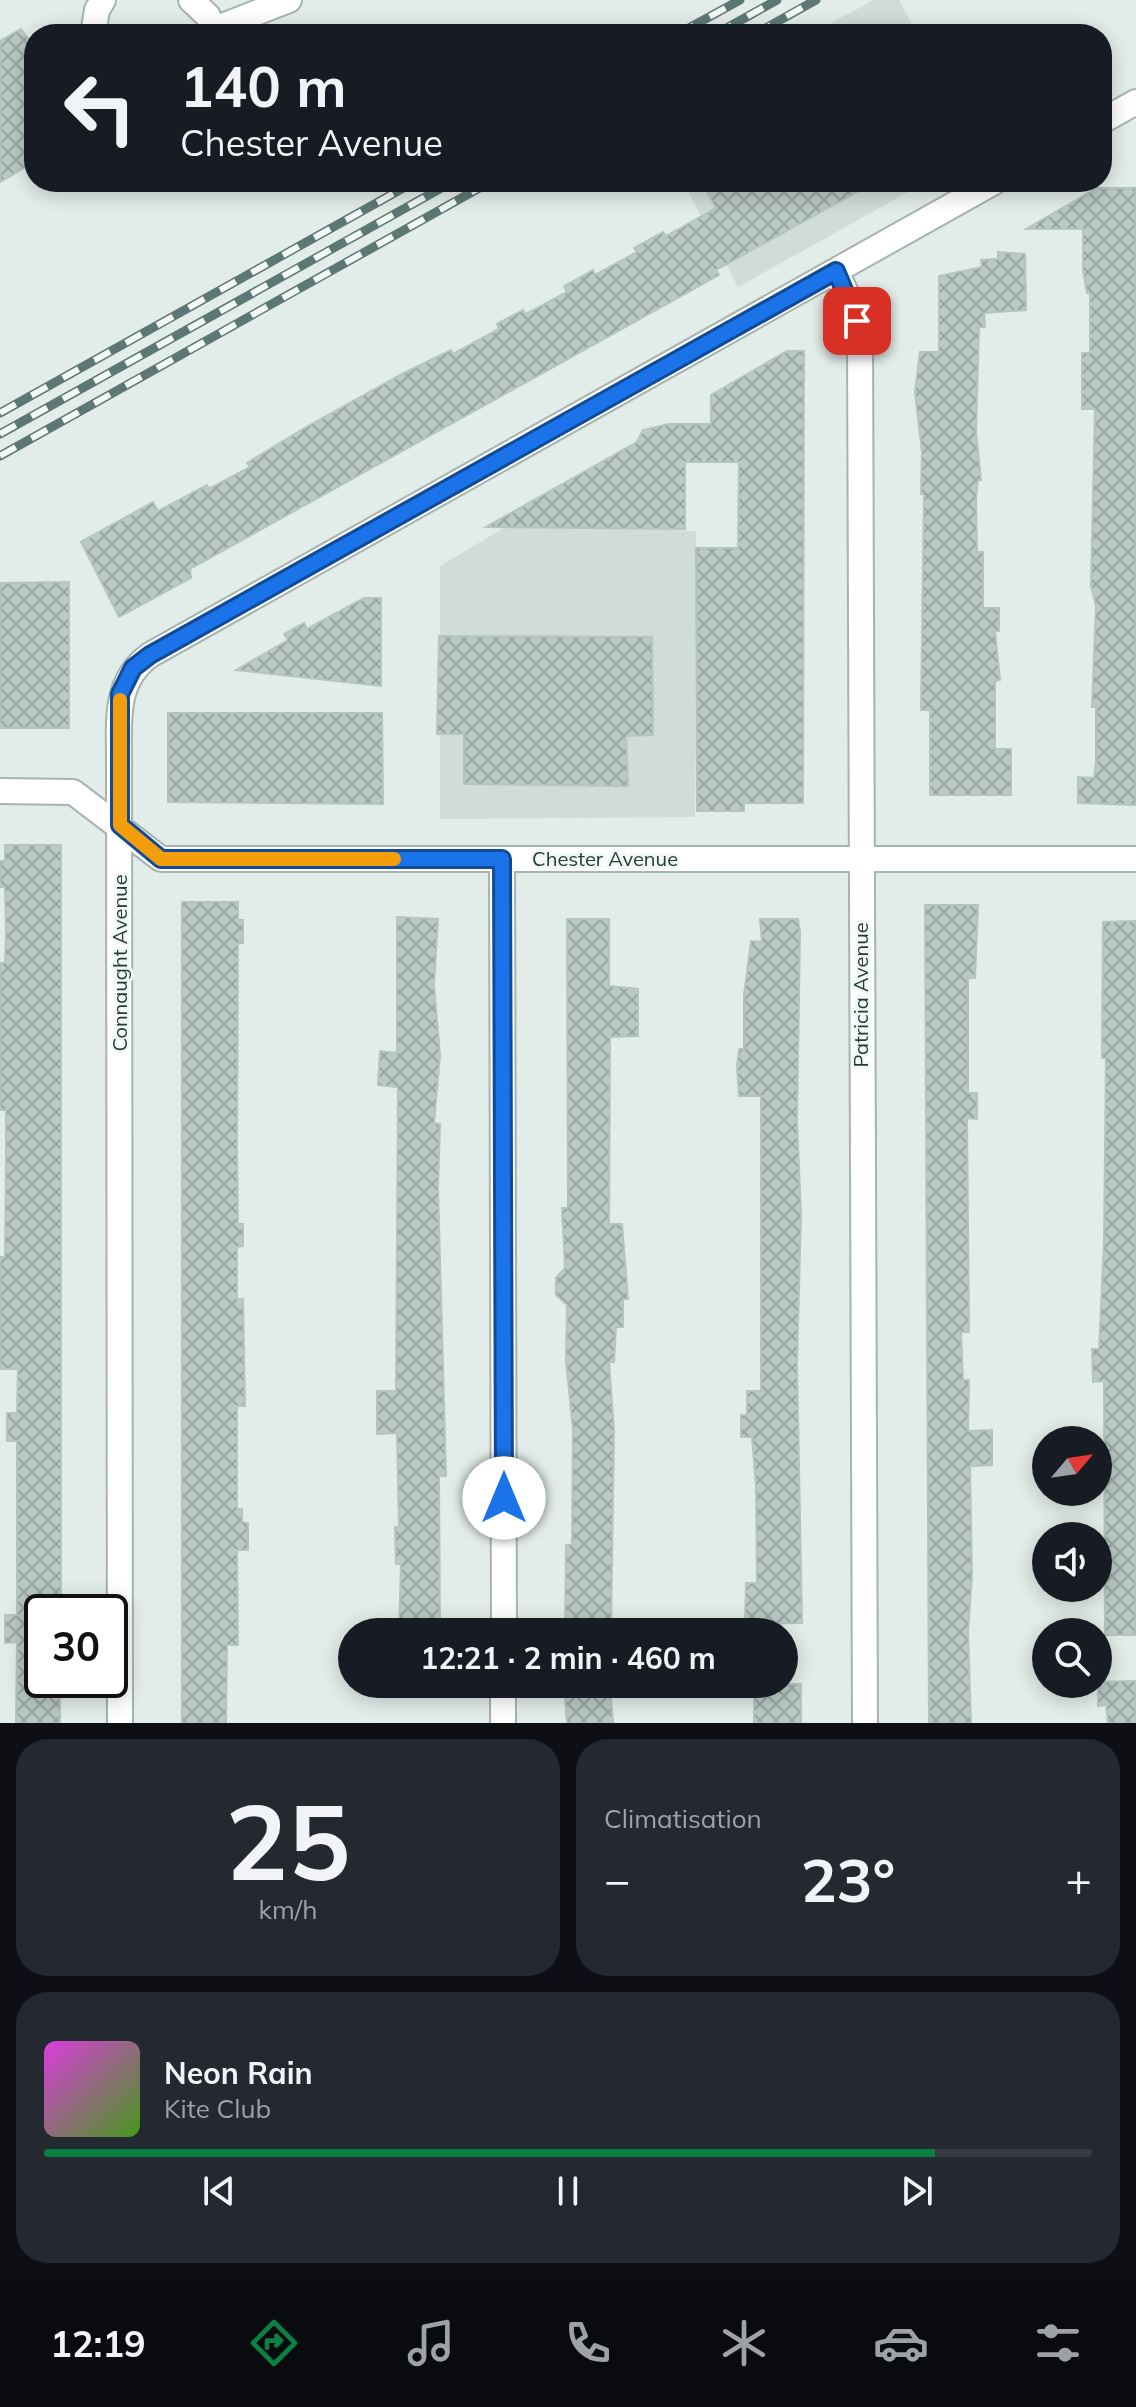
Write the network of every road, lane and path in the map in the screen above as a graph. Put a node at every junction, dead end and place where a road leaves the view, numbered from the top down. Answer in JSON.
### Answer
{"nodes":[{"id":1,"x":103,"y":0,"type":"edge"},
{"id":2,"x":191,"y":0,"type":"edge"},
{"id":3,"x":289,"y":0,"type":"edge"},
{"id":4,"x":95,"y":24,"type":"edge"},
{"id":5,"x":209,"y":24,"type":"edge"},
{"id":6,"x":234,"y":24,"type":"edge"},
{"id":7,"x":1136,"y":102,"type":"edge"},
{"id":8,"x":1112,"y":115,"type":"edge"},
{"id":9,"x":976,"y":192,"type":"edge"},
{"id":10,"x":836,"y":271,"type":"junction"},
{"id":11,"x":0,"y":791,"type":"edge"},
{"id":12,"x":120,"y":825,"type":"junction"},
{"id":13,"x":502,"y":859,"type":"junction"},
{"id":14,"x":861,"y":859,"type":"junction"},
{"id":15,"x":1136,"y":859,"type":"edge"},
{"id":16,"x":504,"y":1618,"type":"edge"},
{"id":17,"x":503,"y":1698,"type":"edge"},
{"id":18,"x":120,"y":1723,"type":"edge"},
{"id":19,"x":503,"y":1723,"type":"edge"},
{"id":20,"x":865,"y":1723,"type":"edge"}],
"edges":[{"from":1,"to":4,"type":"street"},
{"from":2,"to":5,"type":"street"},
{"from":3,"to":6,"type":"street"},
{"from":7,"to":8,"type":"street"},
{"from":9,"to":10,"type":"street","name":"Connaught Avenue"},
{"from":10,"to":12,"type":"street","name":"Connaught Avenue"},
{"from":10,"to":14,"type":"street","name":"Patricia Avenue"},
{"from":11,"to":12,"type":"street","name":"Chester Avenue"},
{"from":12,"to":13,"type":"street","name":"Chester Avenue"},
{"from":12,"to":18,"type":"street","name":"Connaught Avenue"},
{"from":13,"to":14,"type":"street","name":"Chester Avenue"},
{"from":13,"to":16,"type":"street"},
{"from":14,"to":15,"type":"street","name":"Chester Avenue"},
{"from":14,"to":20,"type":"street","name":"Patricia Avenue"},
{"from":17,"to":19,"type":"street"}]}
